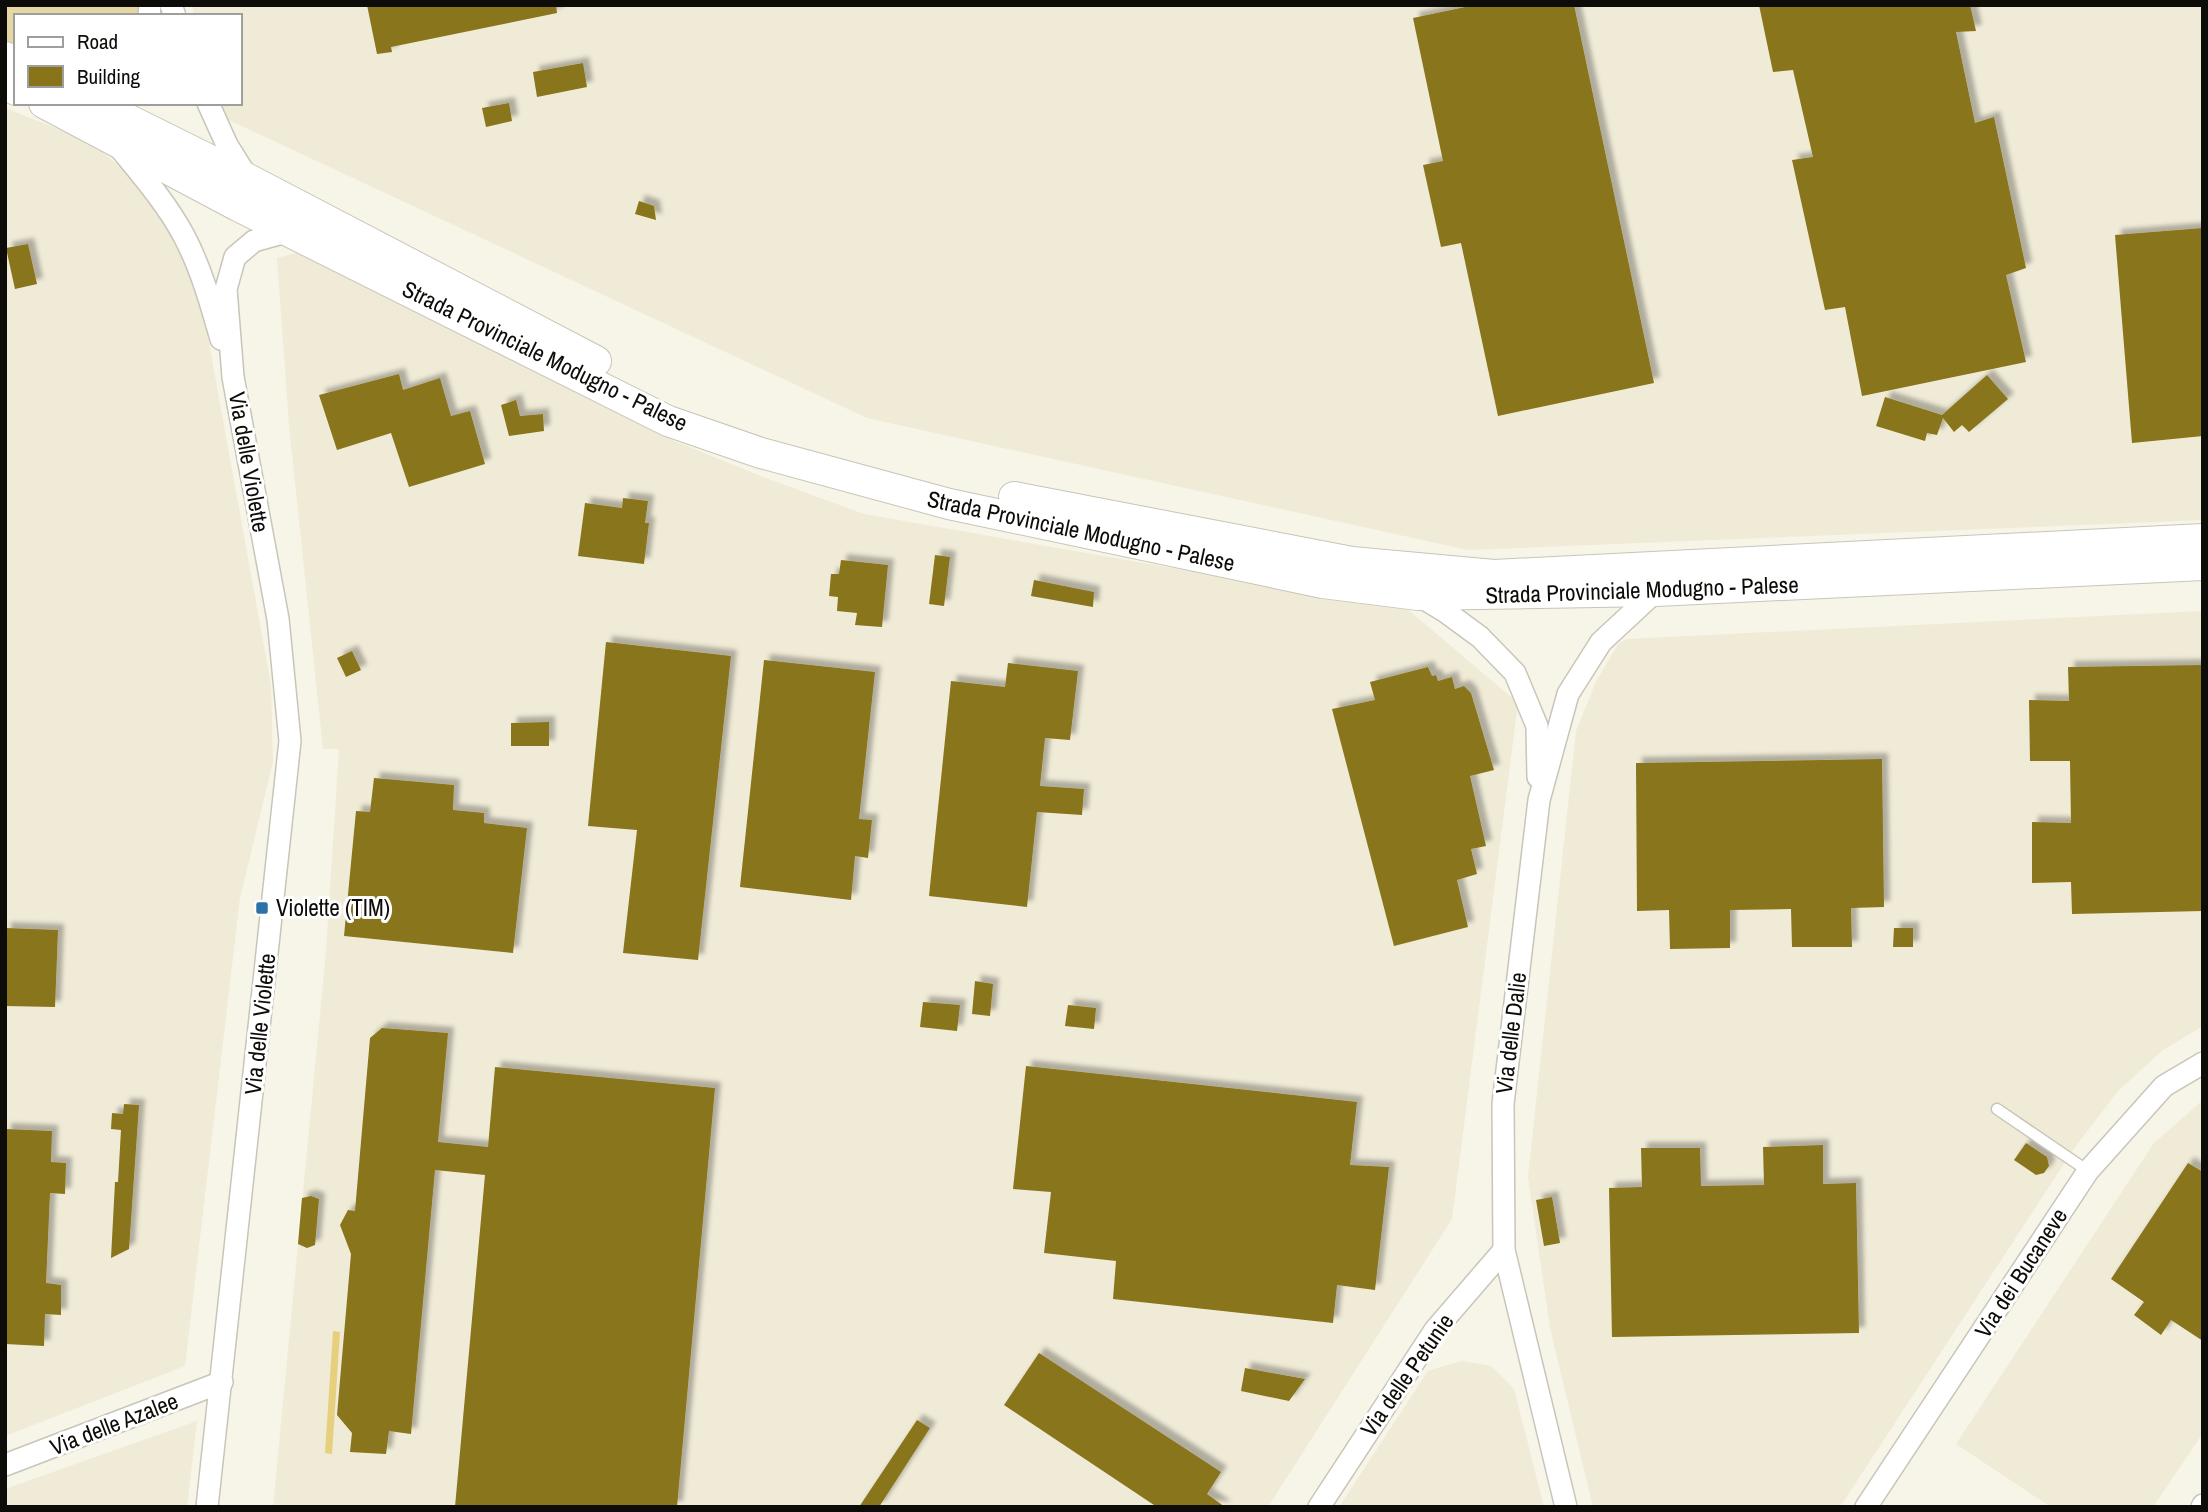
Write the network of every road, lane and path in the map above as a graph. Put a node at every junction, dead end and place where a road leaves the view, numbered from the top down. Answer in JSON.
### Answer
{"nodes":[{"id":1,"x":48,"y":105,"type":"edge"},
{"id":2,"x":99,"y":105,"type":"edge"},
{"id":3,"x":209,"y":105,"type":"edge"},
{"id":4,"x":111,"y":138,"type":"junction"},
{"id":5,"x":248,"y":179,"type":"junction"},
{"id":6,"x":290,"y":230,"type":"junction"},
{"id":7,"x":233,"y":377,"type":"junction"},
{"id":8,"x":2203,"y":539,"type":"edge"},
{"id":9,"x":2203,"y":565,"type":"edge"},
{"id":10,"x":1656,"y":591,"type":"junction"},
{"id":11,"x":1418,"y":595,"type":"junction"},
{"id":12,"x":1539,"y":800,"type":"junction"},
{"id":13,"x":2203,"y":1063,"type":"edge"},
{"id":14,"x":1997,"y":1109,"type":"dead end"},
{"id":15,"x":2088,"y":1171,"type":"junction"},
{"id":16,"x":1504,"y":1250,"type":"junction"},
{"id":17,"x":222,"y":1382,"type":"junction"},
{"id":18,"x":5,"y":1465,"type":"edge"},
{"id":19,"x":207,"y":1507,"type":"edge"},
{"id":20,"x":1319,"y":1507,"type":"edge"},
{"id":21,"x":1566,"y":1507,"type":"edge"},
{"id":22,"x":1866,"y":1507,"type":"edge"}],
"edges":[{"from":1,"to":4,"type":"main road","name":"Strada Provinciale Modugno - Palese"},
{"from":2,"to":5,"type":"main road","name":"Strada Provinciale Modugno - Palese"},
{"from":3,"to":5,"type":"street"},
{"from":4,"to":6,"type":"main road","name":"Strada Provinciale Modugno - Palese"},
{"from":4,"to":7,"type":"street"},
{"from":5,"to":8,"type":"main road","name":"Strada Provinciale Modugno - Palese"},
{"from":6,"to":7,"type":"street"},
{"from":6,"to":11,"type":"main road","name":"Strada Provinciale Modugno - Palese"},
{"from":7,"to":17,"type":"street","name":"Via delle Violette"},
{"from":9,"to":10,"type":"main road","name":"Strada Provinciale Modugno - Palese"},
{"from":10,"to":11,"type":"main road","name":"Strada Provinciale Modugno - Palese"},
{"from":10,"to":12,"type":"street","name":"Via delle Dalie"},
{"from":11,"to":12,"type":"street"},
{"from":12,"to":16,"type":"street","name":"Via delle Dalie"},
{"from":13,"to":15,"type":"street","name":"Via dei Bucaneve"},
{"from":14,"to":15,"type":"lane"},
{"from":15,"to":22,"type":"street","name":"Via dei Bucaneve"},
{"from":16,"to":20,"type":"street","name":"Via delle Petunie"},
{"from":16,"to":21,"type":"street","name":"Via delle Dalie"},
{"from":17,"to":18,"type":"street","name":"Via delle Azalee"},
{"from":17,"to":19,"type":"street","name":"Via delle Violette"}]}
